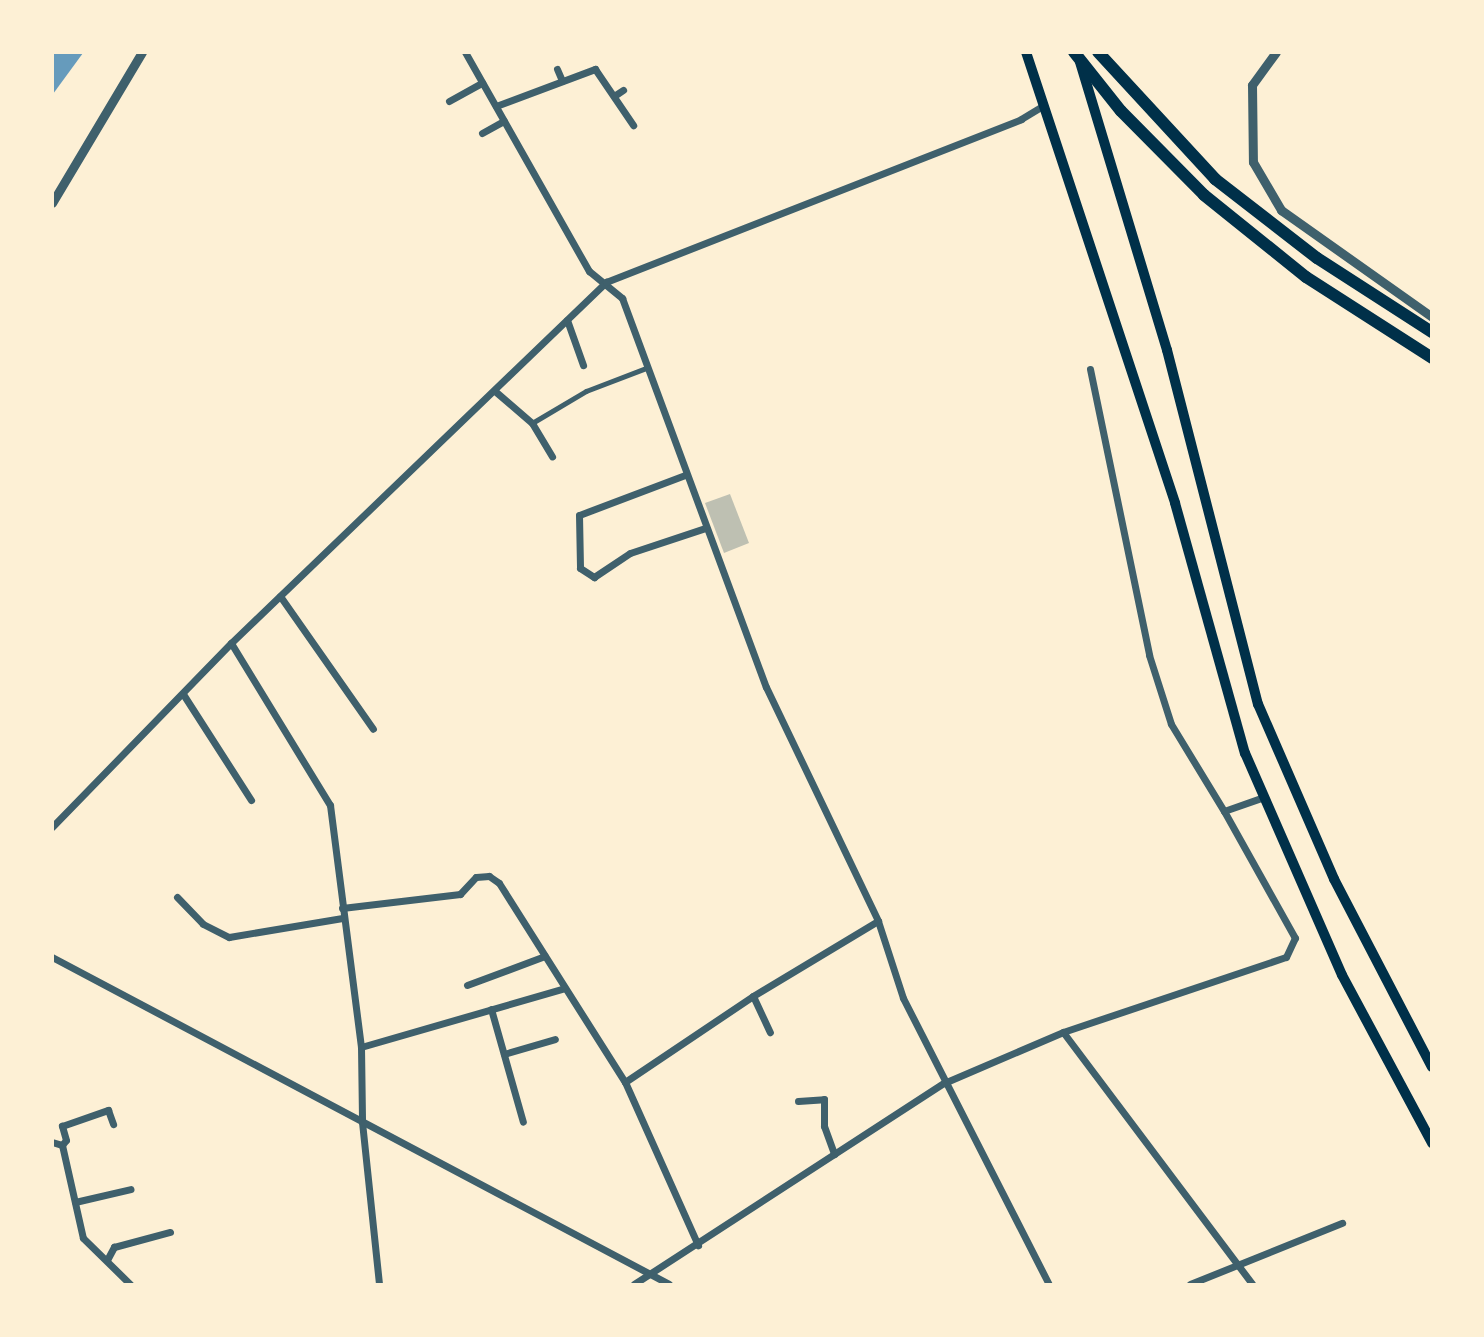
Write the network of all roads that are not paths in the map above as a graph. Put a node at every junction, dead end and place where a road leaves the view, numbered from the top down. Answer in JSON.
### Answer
{"nodes":[{"id":1,"x":142,"y":52,"type":"edge"},
{"id":2,"x":465,"y":52,"type":"edge"},
{"id":3,"x":1026,"y":52,"type":"edge"},
{"id":4,"x":1076,"y":52,"type":"edge"},
{"id":5,"x":1098,"y":52,"type":"edge"},
{"id":6,"x":1276,"y":52,"type":"edge"},
{"id":7,"x":557,"y":69,"type":"dead end"},
{"id":8,"x":562,"y":81,"type":"junction"},
{"id":9,"x":482,"y":83,"type":"junction"},
{"id":10,"x":623,"y":90,"type":"dead end"},
{"id":11,"x":614,"y":96,"type":"junction"},
{"id":12,"x":449,"y":101,"type":"dead end"},
{"id":13,"x":1044,"y":105,"type":"junction"},
{"id":14,"x":496,"y":106,"type":"junction"},
{"id":15,"x":504,"y":121,"type":"junction"},
{"id":16,"x":633,"y":125,"type":"dead end"},
{"id":17,"x":482,"y":133,"type":"dead end"},
{"id":18,"x":52,"y":203,"type":"edge"},
{"id":19,"x":606,"y":282,"type":"junction"},
{"id":20,"x":1432,"y":317,"type":"edge"},
{"id":21,"x":567,"y":320,"type":"junction"},
{"id":22,"x":1432,"y":332,"type":"edge"},
{"id":23,"x":1432,"y":358,"type":"edge"},
{"id":24,"x":583,"y":365,"type":"dead end"},
{"id":25,"x":646,"y":369,"type":"junction"},
{"id":26,"x":1090,"y":369,"type":"dead end"},
{"id":27,"x":496,"y":392,"type":"junction"},
{"id":28,"x":533,"y":423,"type":"junction"},
{"id":29,"x":552,"y":456,"type":"dead end"},
{"id":30,"x":685,"y":475,"type":"junction"},
{"id":31,"x":705,"y":528,"type":"junction"},
{"id":32,"x":281,"y":596,"type":"junction"},
{"id":33,"x":230,"y":643,"type":"junction"},
{"id":34,"x":184,"y":694,"type":"junction"},
{"id":35,"x":373,"y":729,"type":"dead end"},
{"id":36,"x":1264,"y":797,"type":"junction"},
{"id":37,"x":251,"y":800,"type":"dead end"},
{"id":38,"x":1224,"y":811,"type":"junction"},
{"id":39,"x":52,"y":827,"type":"edge"},
{"id":40,"x":177,"y":897,"type":"dead end"},
{"id":41,"x":342,"y":908,"type":"junction"},
{"id":42,"x":342,"y":918,"type":"junction"},
{"id":43,"x":878,"y":920,"type":"junction"},
{"id":44,"x":545,"y":956,"type":"junction"},
{"id":45,"x":52,"y":957,"type":"edge"},
{"id":46,"x":467,"y":985,"type":"dead end"},
{"id":47,"x":565,"y":988,"type":"junction"},
{"id":48,"x":753,"y":996,"type":"junction"},
{"id":49,"x":491,"y":1009,"type":"junction"},
{"id":50,"x":770,"y":1032,"type":"dead end"},
{"id":51,"x":1063,"y":1032,"type":"junction"},
{"id":52,"x":555,"y":1040,"type":"dead end"},
{"id":53,"x":361,"y":1047,"type":"junction"},
{"id":54,"x":504,"y":1054,"type":"junction"},
{"id":55,"x":1432,"y":1067,"type":"edge"},
{"id":56,"x":625,"y":1082,"type":"junction"},
{"id":57,"x":944,"y":1083,"type":"junction"},
{"id":58,"x":798,"y":1101,"type":"dead end"},
{"id":59,"x":362,"y":1122,"type":"junction"},
{"id":60,"x":523,"y":1122,"type":"dead end"},
{"id":61,"x":113,"y":1124,"type":"dead end"},
{"id":62,"x":52,"y":1142,"type":"edge"},
{"id":63,"x":1432,"y":1143,"type":"edge"},
{"id":64,"x":62,"y":1145,"type":"junction"},
{"id":65,"x":834,"y":1154,"type":"junction"},
{"id":66,"x":131,"y":1189,"type":"dead end"},
{"id":67,"x":75,"y":1202,"type":"junction"},
{"id":68,"x":1342,"y":1223,"type":"dead end"},
{"id":69,"x":170,"y":1231,"type":"dead end"},
{"id":70,"x":698,"y":1245,"type":"junction"},
{"id":71,"x":107,"y":1260,"type":"junction"},
{"id":72,"x":1238,"y":1265,"type":"junction"},
{"id":73,"x":650,"y":1274,"type":"junction"},
{"id":74,"x":130,"y":1284,"type":"edge"},
{"id":75,"x":379,"y":1284,"type":"edge"},
{"id":76,"x":634,"y":1284,"type":"edge"},
{"id":77,"x":669,"y":1284,"type":"edge"},
{"id":78,"x":1049,"y":1284,"type":"edge"},
{"id":79,"x":1190,"y":1284,"type":"edge"},
{"id":80,"x":1252,"y":1284,"type":"edge"}],
"edges":[{"from":1,"to":18,"type":"street"},
{"from":2,"to":9,"type":"street"},
{"from":3,"to":13,"type":"main road"},
{"from":4,"to":23,"type":"highway"},
{"from":4,"to":55,"type":"main road"},
{"from":5,"to":22,"type":"highway"},
{"from":6,"to":20,"type":"street"},
{"from":7,"to":8,"type":"street"},
{"from":8,"to":11,"type":"street"},
{"from":8,"to":14,"type":"street"},
{"from":9,"to":12,"type":"street"},
{"from":9,"to":14,"type":"street"},
{"from":10,"to":11,"type":"street"},
{"from":11,"to":16,"type":"street"},
{"from":13,"to":19,"type":"street"},
{"from":13,"to":36,"type":"main road"},
{"from":14,"to":15,"type":"street"},
{"from":15,"to":17,"type":"street"},
{"from":15,"to":19,"type":"street"},
{"from":19,"to":21,"type":"street"},
{"from":19,"to":25,"type":"street"},
{"from":21,"to":24,"type":"street"},
{"from":21,"to":27,"type":"street"},
{"from":25,"to":28,"type":"street"},
{"from":25,"to":30,"type":"street"},
{"from":26,"to":38,"type":"street"},
{"from":27,"to":28,"type":"street"},
{"from":27,"to":32,"type":"street"},
{"from":28,"to":29,"type":"street"},
{"from":30,"to":31,"type":"street"},
{"from":30,"to":31,"type":"street"},
{"from":31,"to":43,"type":"street"},
{"from":32,"to":33,"type":"street"},
{"from":32,"to":35,"type":"street"},
{"from":33,"to":34,"type":"street"},
{"from":33,"to":41,"type":"street"},
{"from":34,"to":37,"type":"street"},
{"from":34,"to":39,"type":"street"},
{"from":36,"to":38,"type":"street"},
{"from":36,"to":63,"type":"main road"},
{"from":38,"to":51,"type":"street"},
{"from":40,"to":42,"type":"street"},
{"from":41,"to":42,"type":"street"},
{"from":41,"to":44,"type":"street"},
{"from":42,"to":53,"type":"street"},
{"from":43,"to":48,"type":"street"},
{"from":43,"to":57,"type":"street"},
{"from":44,"to":46,"type":"street"},
{"from":44,"to":47,"type":"street"},
{"from":45,"to":59,"type":"street"},
{"from":47,"to":49,"type":"street"},
{"from":47,"to":56,"type":"street"},
{"from":48,"to":50,"type":"street"},
{"from":48,"to":56,"type":"street"},
{"from":49,"to":53,"type":"street"},
{"from":49,"to":54,"type":"street"},
{"from":51,"to":57,"type":"street"},
{"from":51,"to":72,"type":"street"},
{"from":52,"to":54,"type":"street"},
{"from":53,"to":59,"type":"street"},
{"from":54,"to":60,"type":"street"},
{"from":56,"to":70,"type":"street"},
{"from":57,"to":65,"type":"street"},
{"from":57,"to":78,"type":"street"},
{"from":58,"to":65,"type":"street"},
{"from":59,"to":73,"type":"street"},
{"from":59,"to":75,"type":"street"},
{"from":61,"to":64,"type":"street"},
{"from":62,"to":64,"type":"street"},
{"from":64,"to":67,"type":"street"},
{"from":65,"to":70,"type":"street"},
{"from":66,"to":67,"type":"street"},
{"from":67,"to":71,"type":"street"},
{"from":68,"to":72,"type":"street"},
{"from":69,"to":71,"type":"street"},
{"from":70,"to":73,"type":"street"},
{"from":71,"to":74,"type":"street"},
{"from":72,"to":79,"type":"street"},
{"from":72,"to":80,"type":"street"},
{"from":73,"to":76,"type":"street"},
{"from":73,"to":77,"type":"street"}]}
